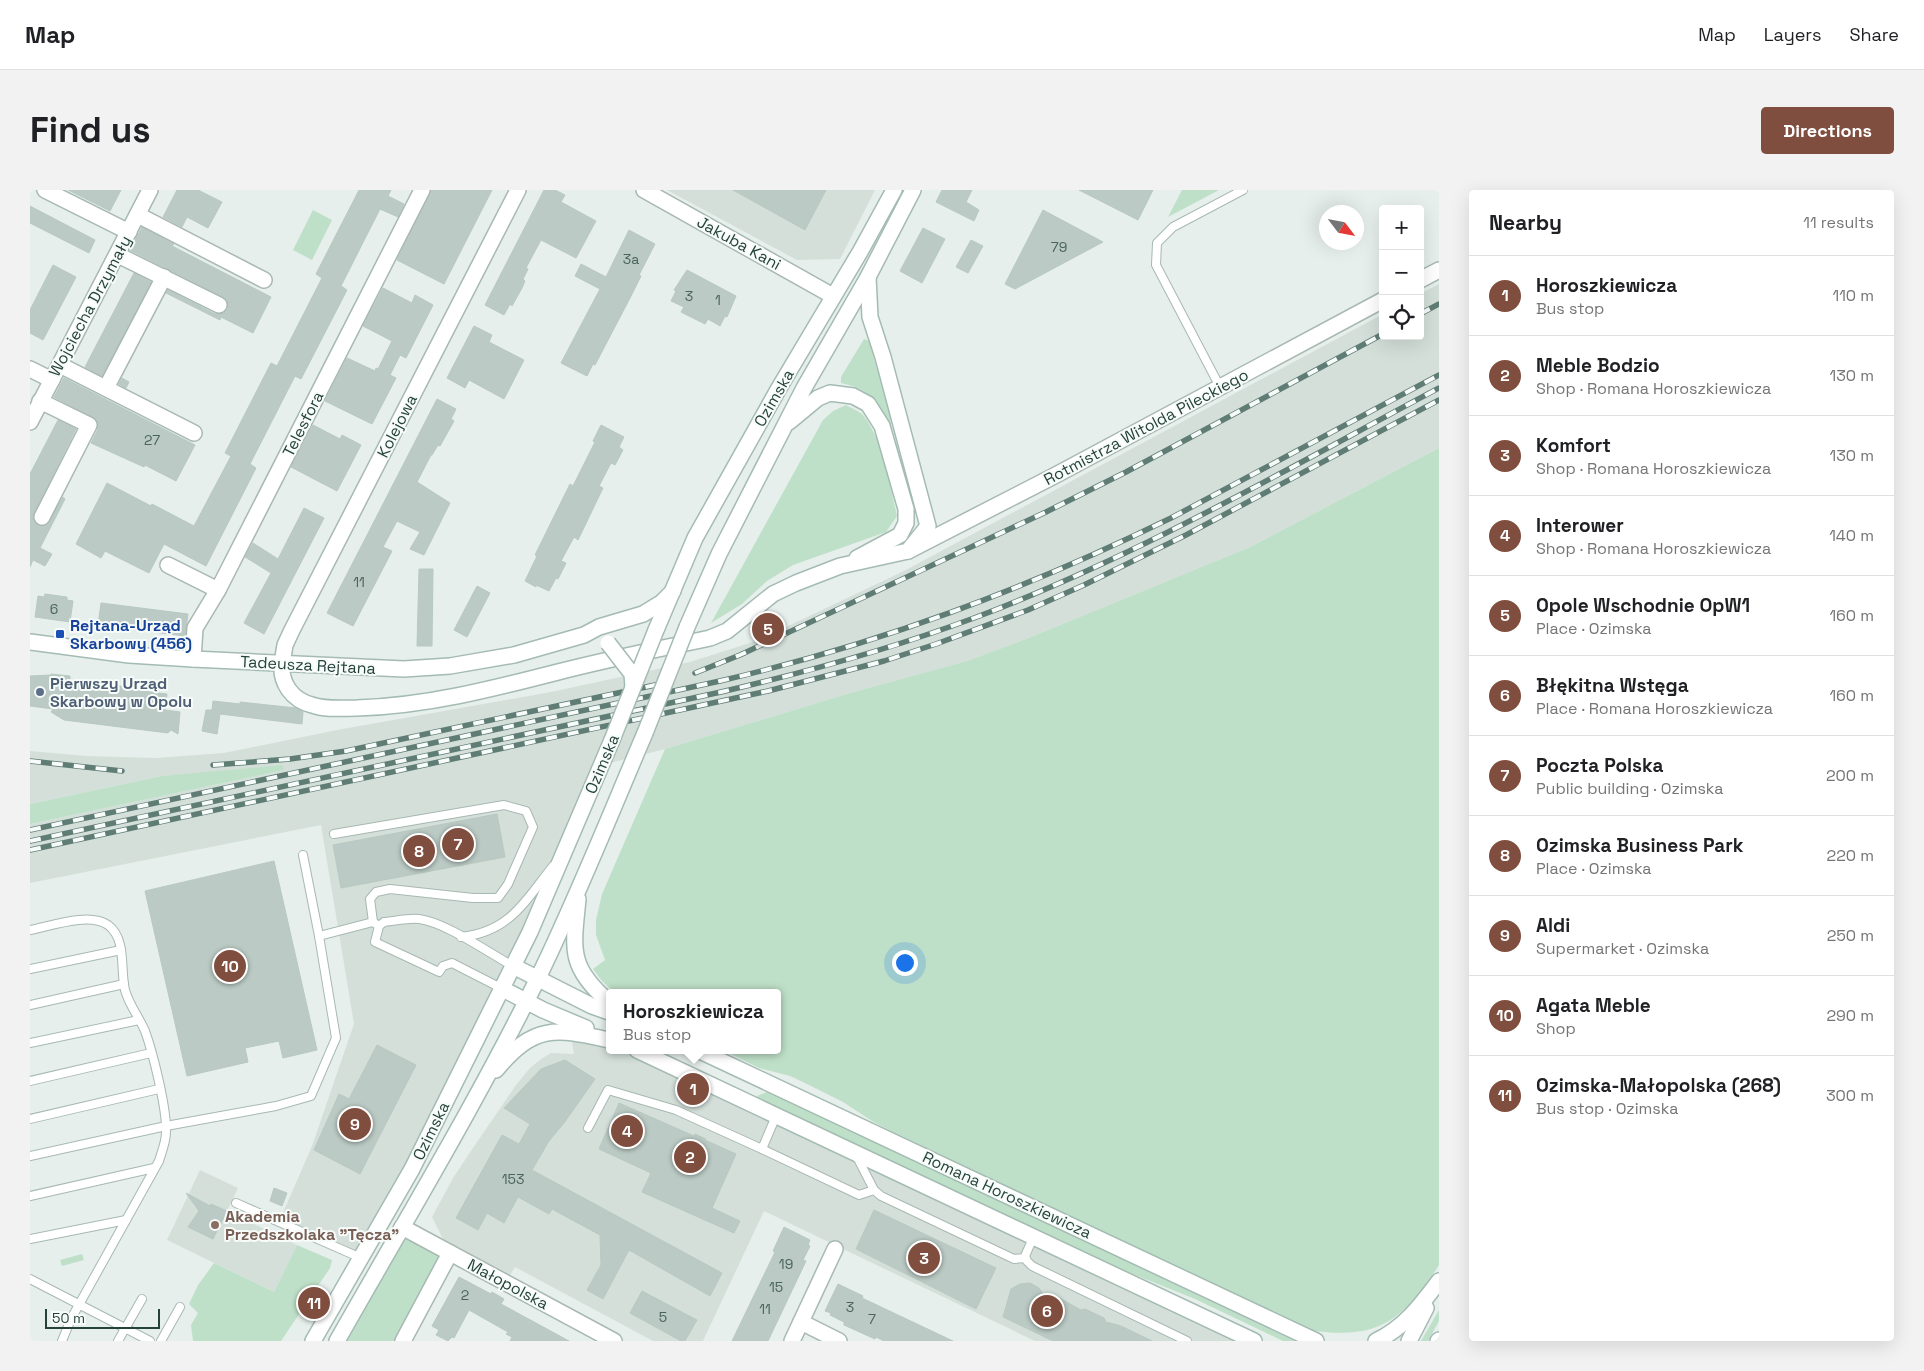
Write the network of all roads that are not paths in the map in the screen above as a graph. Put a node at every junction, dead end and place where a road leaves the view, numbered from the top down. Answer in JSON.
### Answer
{"nodes":[{"id":1,"x":46,"y":190,"type":"edge"},
{"id":2,"x":150,"y":190,"type":"edge"},
{"id":3,"x":422,"y":190,"type":"edge"},
{"id":4,"x":518,"y":190,"type":"edge"},
{"id":5,"x":644,"y":190,"type":"edge"},
{"id":6,"x":894,"y":190,"type":"edge"},
{"id":7,"x":913,"y":190,"type":"edge"},
{"id":8,"x":1243,"y":190,"type":"edge"},
{"id":9,"x":138,"y":215,"type":"junction"},
{"id":10,"x":129,"y":232,"type":"junction"},
{"id":11,"x":118,"y":254,"type":"junction"},
{"id":12,"x":1439,"y":270,"type":"edge"},
{"id":13,"x":164,"y":277,"type":"junction"},
{"id":14,"x":868,"y":277,"type":"junction"},
{"id":15,"x":1424,"y":278,"type":"edge"},
{"id":16,"x":264,"y":280,"type":"dead end"},
{"id":17,"x":833,"y":296,"type":"junction"},
{"id":18,"x":1379,"y":302,"type":"edge"},
{"id":19,"x":219,"y":305,"type":"dead end"},
{"id":20,"x":60,"y":364,"type":"junction"},
{"id":21,"x":30,"y":369,"type":"edge"},
{"id":22,"x":52,"y":380,"type":"junction"},
{"id":23,"x":1220,"y":387,"type":"junction"},
{"id":24,"x":106,"y":388,"type":"junction"},
{"id":25,"x":40,"y":402,"type":"junction"},
{"id":26,"x":30,"y":422,"type":"edge"},
{"id":27,"x":784,"y":427,"type":"junction"},
{"id":28,"x":194,"y":433,"type":"dead end"},
{"id":29,"x":42,"y":517,"type":"dead end"},
{"id":30,"x":965,"y":522,"type":"junction"},
{"id":31,"x":928,"y":526,"type":"junction"},
{"id":32,"x":900,"y":535,"type":"junction"},
{"id":33,"x":908,"y":551,"type":"junction"},
{"id":34,"x":168,"y":565,"type":"dead end"},
{"id":35,"x":840,"y":566,"type":"junction"},
{"id":36,"x":218,"y":590,"type":"junction"},
{"id":37,"x":673,"y":590,"type":"junction"},
{"id":38,"x":584,"y":635,"type":"junction"},
{"id":39,"x":30,"y":642,"type":"edge"},
{"id":40,"x":193,"y":659,"type":"junction"},
{"id":41,"x":282,"y":663,"type":"junction"},
{"id":42,"x":633,"y":689,"type":"junction"},
{"id":43,"x":334,"y":834,"type":"dead end"},
{"id":44,"x":567,"y":848,"type":"junction"},
{"id":45,"x":303,"y":855,"type":"dead end"},
{"id":46,"x":580,"y":887,"type":"junction"},
{"id":47,"x":376,"y":924,"type":"junction"},
{"id":48,"x":30,"y":930,"type":"edge"},
{"id":49,"x":319,"y":936,"type":"junction"},
{"id":50,"x":461,"y":937,"type":"junction"},
{"id":51,"x":120,"y":950,"type":"junction"},
{"id":52,"x":513,"y":966,"type":"junction"},
{"id":53,"x":30,"y":969,"type":"edge"},
{"id":54,"x":537,"y":979,"type":"junction"},
{"id":55,"x":124,"y":984,"type":"junction"},
{"id":56,"x":501,"y":988,"type":"junction"},
{"id":57,"x":606,"y":999,"type":"edge"},
{"id":58,"x":525,"y":1001,"type":"junction"},
{"id":59,"x":30,"y":1005,"type":"edge"},
{"id":60,"x":606,"y":1011,"type":"edge"},
{"id":61,"x":139,"y":1020,"type":"junction"},
{"id":62,"x":606,"y":1038,"type":"edge"},
{"id":63,"x":606,"y":1038,"type":"edge"},
{"id":64,"x":30,"y":1043,"type":"edge"},
{"id":65,"x":151,"y":1053,"type":"junction"},
{"id":66,"x":645,"y":1054,"type":"edge"},
{"id":67,"x":706,"y":1054,"type":"edge"},
{"id":68,"x":30,"y":1081,"type":"edge"},
{"id":69,"x":483,"y":1084,"type":"junction"},
{"id":70,"x":160,"y":1088,"type":"junction"},
{"id":71,"x":776,"y":1116,"type":"junction"},
{"id":72,"x":30,"y":1119,"type":"edge"},
{"id":73,"x":166,"y":1126,"type":"junction"},
{"id":74,"x":588,"y":1128,"type":"dead end"},
{"id":75,"x":762,"y":1149,"type":"junction"},
{"id":76,"x":855,"y":1153,"type":"junction"},
{"id":77,"x":30,"y":1156,"type":"edge"},
{"id":78,"x":154,"y":1168,"type":"junction"},
{"id":79,"x":874,"y":1190,"type":"junction"},
{"id":80,"x":30,"y":1196,"type":"edge"},
{"id":81,"x":236,"y":1203,"type":"dead end"},
{"id":82,"x":126,"y":1220,"type":"junction"},
{"id":83,"x":402,"y":1227,"type":"junction"},
{"id":84,"x":1033,"y":1238,"type":"junction"},
{"id":85,"x":30,"y":1239,"type":"edge"},
{"id":86,"x":835,"y":1249,"type":"dead end"},
{"id":87,"x":450,"y":1253,"type":"junction"},
{"id":88,"x":361,"y":1258,"type":"junction"},
{"id":89,"x":1025,"y":1258,"type":"junction"},
{"id":90,"x":30,"y":1278,"type":"edge"},
{"id":91,"x":1439,"y":1283,"type":"edge"},
{"id":92,"x":142,"y":1299,"type":"dead end"},
{"id":93,"x":79,"y":1304,"type":"junction"},
{"id":94,"x":180,"y":1307,"type":"dead end"},
{"id":95,"x":801,"y":1322,"type":"junction"},
{"id":96,"x":126,"y":1328,"type":"junction"},
{"id":97,"x":61,"y":1338,"type":"edge"},
{"id":98,"x":118,"y":1341,"type":"edge"},
{"id":99,"x":150,"y":1341,"type":"edge"},
{"id":100,"x":160,"y":1341,"type":"edge"},
{"id":101,"x":313,"y":1341,"type":"edge"},
{"id":102,"x":337,"y":1341,"type":"edge"},
{"id":103,"x":403,"y":1341,"type":"edge"},
{"id":104,"x":614,"y":1341,"type":"edge"},
{"id":105,"x":792,"y":1341,"type":"edge"},
{"id":106,"x":839,"y":1341,"type":"edge"},
{"id":107,"x":1187,"y":1341,"type":"edge"},
{"id":108,"x":1254,"y":1341,"type":"edge"},
{"id":109,"x":1316,"y":1341,"type":"edge"},
{"id":110,"x":1376,"y":1341,"type":"edge"},
{"id":111,"x":1409,"y":1341,"type":"edge"}],
"edges":[{"from":1,"to":10,"type":"street"},
{"from":2,"to":9,"type":"street","name":"Wojciecha Drzymały"},
{"from":3,"to":36,"type":"street","name":"Telesfora"},
{"from":4,"to":41,"type":"street","name":"Kolejowa"},
{"from":5,"to":17,"type":"street","name":"Jakuba Kani"},
{"from":6,"to":17,"type":"street","name":"Ozimska"},
{"from":7,"to":14,"type":"street","name":"Ozimska"},
{"from":8,"to":23,"type":"lane"},
{"from":9,"to":10,"type":"street","name":"Wojciecha Drzymały"},
{"from":9,"to":16,"type":"street"},
{"from":10,"to":11,"type":"street","name":"Wojciecha Drzymały"},
{"from":11,"to":13,"type":"street"},
{"from":11,"to":20,"type":"street","name":"Wojciecha Drzymały"},
{"from":12,"to":15,"type":"street"},
{"from":13,"to":19,"type":"street"},
{"from":13,"to":24,"type":"street"},
{"from":14,"to":27,"type":"street","name":"Ozimska"},
{"from":14,"to":31,"type":"street"},
{"from":17,"to":37,"type":"street","name":"Ozimska"},
{"from":18,"to":23,"type":"street","name":"Rotmistrza Witolda Pileckiego"},
{"from":20,"to":22,"type":"street","name":"Wojciecha Drzymały"},
{"from":20,"to":24,"type":"street"},
{"from":21,"to":22,"type":"street"},
{"from":22,"to":25,"type":"street","name":"Wojciecha Drzymały"},
{"from":23,"to":30,"type":"street","name":"Rotmistrza Witolda Pileckiego"},
{"from":24,"to":28,"type":"street"},
{"from":25,"to":26,"type":"street","name":"Wojciecha Drzymały"},
{"from":25,"to":29,"type":"street"},
{"from":27,"to":32,"type":"street"},
{"from":27,"to":46,"type":"street","name":"Ozimska","bridge":true},
{"from":30,"to":31,"type":"street"},
{"from":30,"to":33,"type":"street","name":"Rotmistrza Witolda Pileckiego"},
{"from":31,"to":32,"type":"street"},
{"from":31,"to":33,"type":"street"},
{"from":32,"to":35,"type":"street"},
{"from":33,"to":35,"type":"street","name":"Rotmistrza Witolda Pileckiego"},
{"from":34,"to":36,"type":"street"},
{"from":35,"to":41,"type":"street"},
{"from":36,"to":40,"type":"street","name":"Telesfora"},
{"from":37,"to":38,"type":"street","name":"Tadeusza Rejtana"},
{"from":37,"to":42,"type":"street","name":"Ozimska","bridge":true},
{"from":38,"to":41,"type":"street","name":"Tadeusza Rejtana"},
{"from":38,"to":42,"type":"street","bridge":true},
{"from":39,"to":40,"type":"street","name":"Tadeusza Rejtana"},
{"from":40,"to":41,"type":"street","name":"Tadeusza Rejtana"},
{"from":42,"to":44,"type":"street","name":"Ozimska","bridge":true},
{"from":43,"to":47,"type":"lane"},
{"from":44,"to":50,"type":"lane"},
{"from":44,"to":52,"type":"street","name":"Ozimska"},
{"from":45,"to":49,"type":"lane"},
{"from":46,"to":54,"type":"street","name":"Ozimska"},
{"from":46,"to":57,"type":"street"},
{"from":47,"to":49,"type":"lane"},
{"from":47,"to":50,"type":"lane"},
{"from":47,"to":56,"type":"lane"},
{"from":48,"to":51,"type":"lane"},
{"from":49,"to":73,"type":"lane"},
{"from":50,"to":52,"type":"lane"},
{"from":51,"to":53,"type":"lane"},
{"from":51,"to":55,"type":"lane"},
{"from":52,"to":54,"type":"street"},
{"from":52,"to":56,"type":"street","name":"Ozimska"},
{"from":54,"to":58,"type":"street","name":"Ozimska"},
{"from":54,"to":60,"type":"street"},
{"from":55,"to":59,"type":"lane"},
{"from":55,"to":61,"type":"lane"},
{"from":56,"to":58,"type":"street"},
{"from":56,"to":88,"type":"street","name":"Ozimska"},
{"from":58,"to":62,"type":"street"},
{"from":58,"to":69,"type":"street","name":"Ozimska"},
{"from":61,"to":64,"type":"lane"},
{"from":61,"to":65,"type":"lane"},
{"from":63,"to":69,"type":"street"},
{"from":65,"to":68,"type":"lane"},
{"from":65,"to":70,"type":"lane"},
{"from":66,"to":71,"type":"street","name":"Romana Horoszkiewicza"},
{"from":67,"to":109,"type":"street","name":"Romana Horoszkiewicza"},
{"from":69,"to":83,"type":"street","name":"Ozimska"},
{"from":70,"to":72,"type":"lane"},
{"from":70,"to":73,"type":"lane"},
{"from":71,"to":75,"type":"lane"},
{"from":71,"to":76,"type":"street","name":"Romana Horoszkiewicza"},
{"from":73,"to":77,"type":"lane"},
{"from":73,"to":78,"type":"lane"},
{"from":74,"to":75,"type":"lane"},
{"from":75,"to":79,"type":"lane"},
{"from":76,"to":79,"type":"lane"},
{"from":76,"to":84,"type":"street","name":"Romana Horoszkiewicza"},
{"from":78,"to":80,"type":"lane"},
{"from":78,"to":82,"type":"lane"},
{"from":79,"to":89,"type":"lane"},
{"from":81,"to":88,"type":"lane"},
{"from":82,"to":85,"type":"lane"},
{"from":82,"to":93,"type":"lane"},
{"from":83,"to":87,"type":"street","name":"Małopolska"},
{"from":83,"to":102,"type":"street","name":"Ozimska"},
{"from":84,"to":89,"type":"lane"},
{"from":84,"to":108,"type":"street","name":"Romana Horoszkiewicza"},
{"from":86,"to":95,"type":"street"},
{"from":87,"to":103,"type":"street"},
{"from":87,"to":104,"type":"street","name":"Małopolska"},
{"from":88,"to":101,"type":"street","name":"Ozimska"},
{"from":89,"to":107,"type":"lane"},
{"from":90,"to":93,"type":"lane"},
{"from":91,"to":110,"type":"street"},
{"from":91,"to":111,"type":"street"},
{"from":92,"to":96,"type":"lane"},
{"from":93,"to":96,"type":"lane"},
{"from":93,"to":97,"type":"lane"},
{"from":94,"to":100,"type":"lane"},
{"from":95,"to":105,"type":"street"},
{"from":95,"to":106,"type":"street"},
{"from":96,"to":98,"type":"lane"},
{"from":96,"to":99,"type":"lane"}]}
